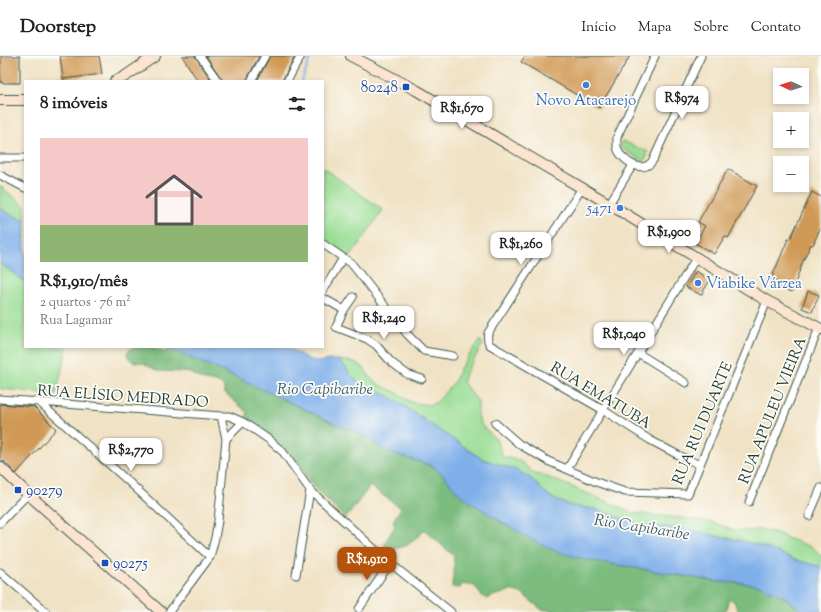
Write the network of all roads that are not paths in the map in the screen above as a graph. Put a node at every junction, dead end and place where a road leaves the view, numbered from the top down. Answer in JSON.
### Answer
{"nodes":[{"id":1,"x":155,"y":56,"type":"edge"},
{"id":2,"x":200,"y":56,"type":"edge"},
{"id":3,"x":265,"y":56,"type":"edge"},
{"id":4,"x":301,"y":56,"type":"edge"},
{"id":5,"x":351,"y":56,"type":"edge"},
{"id":6,"x":654,"y":56,"type":"edge"},
{"id":7,"x":701,"y":56,"type":"edge"},
{"id":8,"x":116,"y":80,"type":"edge"},
{"id":9,"x":217,"y":80,"type":"edge"},
{"id":10,"x":252,"y":80,"type":"edge"},
{"id":11,"x":288,"y":80,"type":"edge"},
{"id":12,"x":0,"y":100,"type":"edge"},
{"id":13,"x":24,"y":100,"type":"edge"},
{"id":14,"x":0,"y":158,"type":"edge"},
{"id":15,"x":24,"y":158,"type":"edge"},
{"id":16,"x":632,"y":165,"type":"junction"},
{"id":17,"x":0,"y":175,"type":"edge"},
{"id":18,"x":24,"y":187,"type":"edge"},
{"id":19,"x":582,"y":188,"type":"junction"},
{"id":20,"x":609,"y":204,"type":"junction"},
{"id":21,"x":324,"y":245,"type":"edge"},
{"id":22,"x":343,"y":258,"type":"junction"},
{"id":23,"x":696,"y":258,"type":"junction"},
{"id":24,"x":324,"y":289,"type":"edge"},
{"id":25,"x":353,"y":297,"type":"dead end"},
{"id":26,"x":324,"y":299,"type":"edge"},
{"id":27,"x":767,"y":301,"type":"junction"},
{"id":28,"x":344,"y":310,"type":"junction"},
{"id":29,"x":820,"y":328,"type":"edge"},
{"id":30,"x":638,"y":353,"type":"junction"},
{"id":31,"x":453,"y":356,"type":"dead end"},
{"id":32,"x":422,"y":379,"type":"dead end"},
{"id":33,"x":686,"y":383,"type":"dead end"},
{"id":34,"x":0,"y":399,"type":"edge"},
{"id":35,"x":39,"y":402,"type":"junction"},
{"id":36,"x":603,"y":410,"type":"junction"},
{"id":37,"x":221,"y":416,"type":"junction"},
{"id":38,"x":243,"y":422,"type":"junction"},
{"id":39,"x":495,"y":423,"type":"dead end"},
{"id":40,"x":226,"y":439,"type":"junction"},
{"id":41,"x":700,"y":465,"type":"junction"},
{"id":42,"x":0,"y":467,"type":"edge"},
{"id":43,"x":566,"y":469,"type":"junction"},
{"id":44,"x":821,"y":488,"type":"edge"},
{"id":45,"x":310,"y":490,"type":"junction"},
{"id":46,"x":28,"y":494,"type":"junction"},
{"id":47,"x":749,"y":502,"type":"dead end"},
{"id":48,"x":809,"y":516,"type":"dead end"},
{"id":49,"x":0,"y":523,"type":"edge"},
{"id":50,"x":210,"y":557,"type":"junction"},
{"id":51,"x":390,"y":563,"type":"junction"},
{"id":52,"x":0,"y":572,"type":"edge"},
{"id":53,"x":296,"y":575,"type":"dead end"},
{"id":54,"x":359,"y":609,"type":"dead end"},
{"id":55,"x":46,"y":612,"type":"edge"},
{"id":56,"x":161,"y":612,"type":"edge"},
{"id":57,"x":170,"y":612,"type":"edge"},
{"id":58,"x":449,"y":612,"type":"edge"}],
"edges":[{"from":1,"to":8,"type":"main road"},
{"from":2,"to":9,"type":"street"},
{"from":3,"to":10,"type":"street"},
{"from":4,"to":11,"type":"street"},
{"from":5,"to":19,"type":"main road"},
{"from":6,"to":16,"type":"street"},
{"from":7,"to":16,"type":"street"},
{"from":12,"to":13,"type":"main road"},
{"from":14,"to":15,"type":"street"},
{"from":16,"to":20,"type":"street"},
{"from":17,"to":18,"type":"street"},
{"from":19,"to":20,"type":"main road"},
{"from":19,"to":36,"type":"street","name":"RUA EMATUBA"},
{"from":20,"to":23,"type":"main road"},
{"from":21,"to":22,"type":"street"},
{"from":22,"to":24,"type":"street"},
{"from":22,"to":31,"type":"street"},
{"from":23,"to":27,"type":"main road"},
{"from":23,"to":30,"type":"street"},
{"from":25,"to":28,"type":"street"},
{"from":26,"to":28,"type":"street"},
{"from":27,"to":29,"type":"main road"},
{"from":27,"to":41,"type":"street","name":"RUA RUI DUARTE"},
{"from":28,"to":32,"type":"street"},
{"from":29,"to":47,"type":"street","name":"RUA APULEU VIEIRA"},
{"from":30,"to":33,"type":"street"},
{"from":30,"to":36,"type":"street"},
{"from":34,"to":35,"type":"street","name":"RUA ELÍSIO MEDRADO"},
{"from":35,"to":37,"type":"street","name":"RUA ELÍSIO MEDRADO"},
{"from":35,"to":50,"type":"street"},
{"from":36,"to":41,"type":"street","name":"RUA EMATUBA"},
{"from":36,"to":43,"type":"street"},
{"from":37,"to":38,"type":"street","name":"RUA ELÍSIO MEDRADO"},
{"from":37,"to":40,"type":"street"},
{"from":38,"to":40,"type":"street"},
{"from":38,"to":45,"type":"street","name":"RUA ELÍSIO MEDRADO"},
{"from":39,"to":43,"type":"street","name":"RUA RUI DUARTE"},
{"from":40,"to":50,"type":"street"},
{"from":41,"to":43,"type":"street","name":"RUA RUI DUARTE"},
{"from":42,"to":46,"type":"main road"},
{"from":44,"to":48,"type":"street"},
{"from":45,"to":51,"type":"street","name":"RUA ELÍSIO MEDRADO"},
{"from":45,"to":53,"type":"street"},
{"from":46,"to":49,"type":"street"},
{"from":46,"to":56,"type":"main road"},
{"from":50,"to":57,"type":"street"},
{"from":51,"to":54,"type":"street"},
{"from":51,"to":58,"type":"street","name":"RUA ELÍSIO MEDRADO"},
{"from":52,"to":55,"type":"street"}]}
